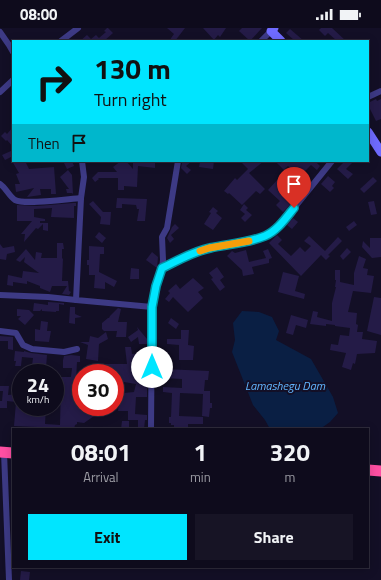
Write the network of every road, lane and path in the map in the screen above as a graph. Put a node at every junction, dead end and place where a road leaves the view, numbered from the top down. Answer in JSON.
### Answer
{"nodes":[{"id":1,"x":78,"y":28,"type":"edge"},
{"id":2,"x":273,"y":29,"type":"edge"},
{"id":3,"x":0,"y":32,"type":"edge"},
{"id":4,"x":62,"y":40,"type":"edge"},
{"id":5,"x":262,"y":40,"type":"edge"},
{"id":6,"x":280,"y":40,"type":"edge"},
{"id":7,"x":12,"y":50,"type":"edge"},
{"id":8,"x":12,"y":81,"type":"edge"},
{"id":9,"x":381,"y":91,"type":"edge"},
{"id":10,"x":0,"y":92,"type":"edge"},
{"id":11,"x":369,"y":97,"type":"edge"},
{"id":12,"x":369,"y":134,"type":"edge"},
{"id":13,"x":381,"y":152,"type":"edge"},
{"id":14,"x":82,"y":162,"type":"edge"},
{"id":15,"x":178,"y":162,"type":"edge"},
{"id":16,"x":331,"y":162,"type":"edge"},
{"id":17,"x":0,"y":184,"type":"edge"},
{"id":18,"x":81,"y":198,"type":"junction"},
{"id":19,"x":162,"y":268,"type":"junction"},
{"id":20,"x":0,"y":295,"type":"edge"},
{"id":21,"x":76,"y":300,"type":"junction"},
{"id":22,"x":152,"y":307,"type":"junction"},
{"id":23,"x":0,"y":331,"type":"edge"},
{"id":24,"x":77,"y":349,"type":"dead end"},
{"id":25,"x":151,"y":428,"type":"edge"},
{"id":26,"x":6,"y":452,"type":"edge"},
{"id":27,"x":369,"y":470,"type":"edge"},
{"id":28,"x":381,"y":471,"type":"edge"},
{"id":29,"x":9,"y":580,"type":"edge"}],
"edges":[{"from":1,"to":4,"type":"street"},
{"from":2,"to":5,"type":"street"},
{"from":2,"to":6,"type":"street"},
{"from":3,"to":7,"type":"street"},
{"from":8,"to":10,"type":"street"},
{"from":9,"to":11,"type":"street"},
{"from":12,"to":13,"type":"street"},
{"from":14,"to":18,"type":"street"},
{"from":15,"to":19,"type":"street"},
{"from":16,"to":19,"type":"street"},
{"from":17,"to":18,"type":"street"},
{"from":18,"to":21,"type":"street"},
{"from":19,"to":22,"type":"street"},
{"from":20,"to":21,"type":"street"},
{"from":21,"to":22,"type":"street"},
{"from":22,"to":25,"type":"street"},
{"from":23,"to":24,"type":"street"},
{"from":26,"to":29,"type":"street"},
{"from":27,"to":28,"type":"highway"}]}
